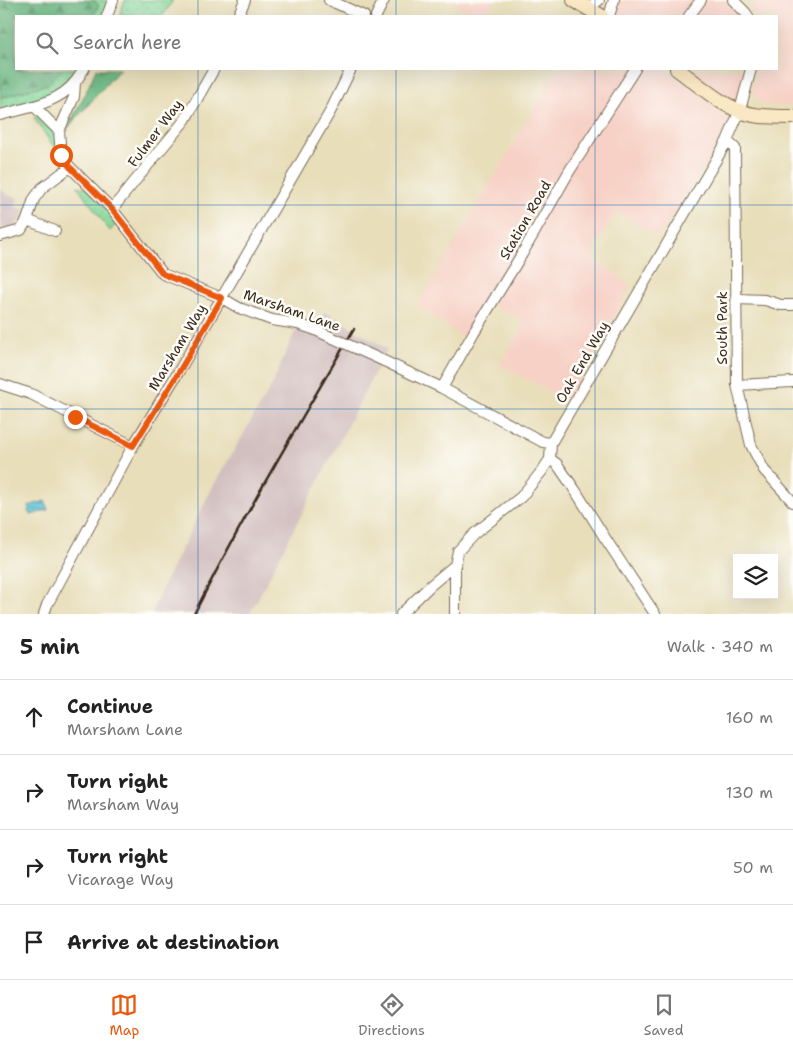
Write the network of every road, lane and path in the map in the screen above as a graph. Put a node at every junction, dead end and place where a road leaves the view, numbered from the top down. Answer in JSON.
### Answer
{"nodes":[{"id":1,"x":114,"y":0,"type":"edge"},
{"id":2,"x":245,"y":0,"type":"edge"},
{"id":3,"x":329,"y":0,"type":"edge"},
{"id":4,"x":384,"y":0,"type":"edge"},
{"id":5,"x":614,"y":0,"type":"edge"},
{"id":6,"x":701,"y":0,"type":"edge"},
{"id":7,"x":733,"y":0,"type":"edge"},
{"id":8,"x":586,"y":3,"type":"edge"},
{"id":9,"x":107,"y":15,"type":"edge"},
{"id":10,"x":238,"y":15,"type":"edge"},
{"id":11,"x":362,"y":15,"type":"edge"},
{"id":12,"x":376,"y":15,"type":"edge"},
{"id":13,"x":600,"y":15,"type":"edge"},
{"id":14,"x":609,"y":15,"type":"edge"},
{"id":15,"x":690,"y":15,"type":"edge"},
{"id":16,"x":747,"y":15,"type":"edge"},
{"id":17,"x":83,"y":70,"type":"edge"},
{"id":18,"x":213,"y":70,"type":"edge"},
{"id":19,"x":351,"y":70,"type":"edge"},
{"id":20,"x":634,"y":70,"type":"edge"},
{"id":21,"x":679,"y":70,"type":"edge"},
{"id":22,"x":751,"y":70,"type":"edge"},
{"id":23,"x":74,"y":83,"type":"junction"},
{"id":24,"x":34,"y":106,"type":"junction"},
{"id":25,"x":740,"y":110,"type":"junction"},
{"id":26,"x":0,"y":115,"type":"edge"},
{"id":27,"x":793,"y":117,"type":"edge"},
{"id":28,"x":59,"y":131,"type":"junction"},
{"id":29,"x":727,"y":141,"type":"junction"},
{"id":30,"x":70,"y":167,"type":"junction"},
{"id":31,"x":112,"y":209,"type":"junction"},
{"id":32,"x":27,"y":220,"type":"junction"},
{"id":33,"x":55,"y":232,"type":"dead end"},
{"id":34,"x":0,"y":236,"type":"edge"},
{"id":35,"x":222,"y":298,"type":"junction"},
{"id":36,"x":736,"y":299,"type":"junction"},
{"id":37,"x":793,"y":305,"type":"edge"},
{"id":38,"x":793,"y":382,"type":"edge"},
{"id":39,"x":0,"y":384,"type":"edge"},
{"id":40,"x":737,"y":385,"type":"junction"},
{"id":41,"x":442,"y":388,"type":"junction"},
{"id":42,"x":551,"y":443,"type":"junction"},
{"id":43,"x":133,"y":446,"type":"junction"},
{"id":44,"x":550,"y":459,"type":"junction"},
{"id":45,"x":793,"y":502,"type":"edge"},
{"id":46,"x":455,"y":565,"type":"junction"},
{"id":47,"x":44,"y":614,"type":"edge"},
{"id":48,"x":401,"y":614,"type":"edge"},
{"id":49,"x":455,"y":614,"type":"edge"},
{"id":50,"x":655,"y":614,"type":"edge"}],
"edges":[{"from":1,"to":9,"type":"street"},
{"from":2,"to":10,"type":"street"},
{"from":3,"to":11,"type":"street"},
{"from":4,"to":12,"type":"street"},
{"from":5,"to":14,"type":"street"},
{"from":6,"to":15,"type":"street"},
{"from":7,"to":16,"type":"street"},
{"from":8,"to":13,"type":"main road"},
{"from":17,"to":23,"type":"street"},
{"from":18,"to":31,"type":"street","name":"Fulmer Way"},
{"from":19,"to":35,"type":"street","name":"Marsham Way"},
{"from":20,"to":41,"type":"street","name":"Station Road"},
{"from":21,"to":25,"type":"main road"},
{"from":22,"to":25,"type":"street","name":"Oak End Way"},
{"from":23,"to":24,"type":"street"},
{"from":23,"to":28,"type":"street"},
{"from":24,"to":26,"type":"street"},
{"from":24,"to":28,"type":"street"},
{"from":25,"to":27,"type":"main road"},
{"from":25,"to":29,"type":"street","name":"Oak End Way"},
{"from":28,"to":30,"type":"street","name":"Marsham Lane"},
{"from":29,"to":36,"type":"street","name":"South Park"},
{"from":29,"to":42,"type":"street","name":"Oak End Way"},
{"from":30,"to":31,"type":"street","name":"Marsham Lane"},
{"from":30,"to":32,"type":"street"},
{"from":31,"to":35,"type":"street","name":"Marsham Lane"},
{"from":32,"to":33,"type":"street"},
{"from":32,"to":34,"type":"street"},
{"from":35,"to":41,"type":"street","name":"Marsham Lane","bridge":true},
{"from":35,"to":43,"type":"street","name":"Marsham Way"},
{"from":36,"to":37,"type":"street"},
{"from":36,"to":40,"type":"street","name":"South Park"},
{"from":38,"to":40,"type":"street"},
{"from":39,"to":43,"type":"street"},
{"from":40,"to":45,"type":"street","name":"South Park"},
{"from":41,"to":42,"type":"street","name":"Marsham Lane"},
{"from":42,"to":44,"type":"street","name":"Oak End Way"},
{"from":43,"to":47,"type":"street","name":"Marsham Way"},
{"from":44,"to":46,"type":"street"},
{"from":44,"to":50,"type":"street"},
{"from":46,"to":48,"type":"street"},
{"from":46,"to":49,"type":"street"}]}
